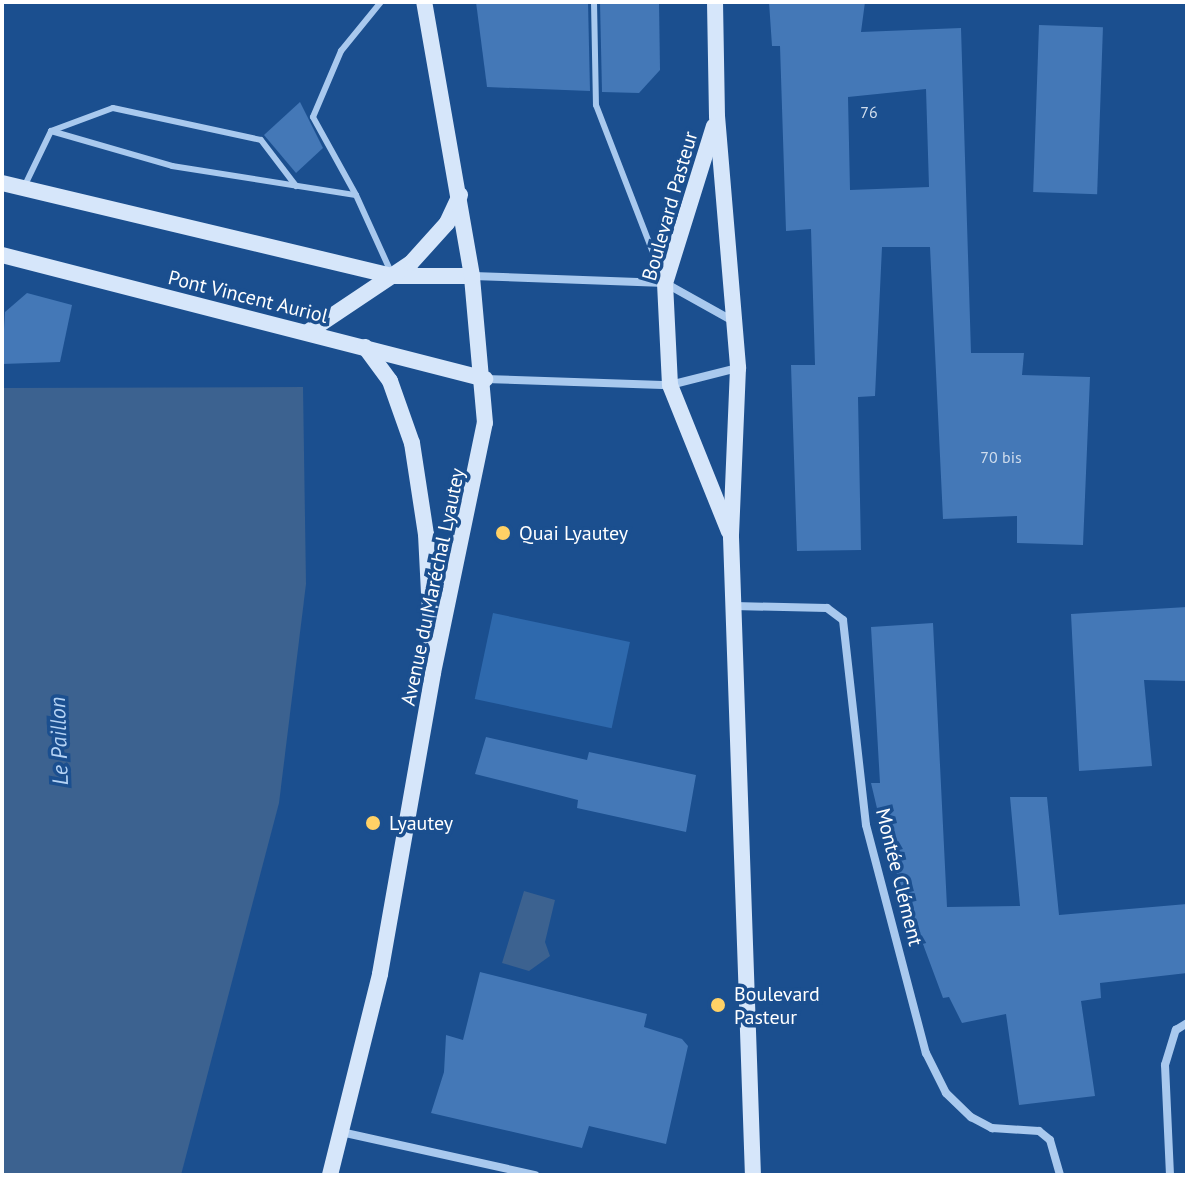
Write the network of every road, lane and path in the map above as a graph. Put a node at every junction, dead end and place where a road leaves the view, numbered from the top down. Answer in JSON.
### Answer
{"nodes":[{"id":1,"x":381,"y":2,"type":"edge"},
{"id":2,"x":424,"y":2,"type":"edge"},
{"id":3,"x":594,"y":2,"type":"edge"},
{"id":4,"x":715,"y":2,"type":"edge"},
{"id":5,"x":717,"y":116,"type":"junction"},
{"id":6,"x":51,"y":131,"type":"junction"},
{"id":7,"x":2,"y":183,"type":"edge"},
{"id":8,"x":296,"y":186,"type":"junction"},
{"id":9,"x":24,"y":188,"type":"junction"},
{"id":10,"x":356,"y":195,"type":"junction"},
{"id":11,"x":460,"y":195,"type":"junction"},
{"id":12,"x":2,"y":255,"type":"edge"},
{"id":13,"x":392,"y":276,"type":"junction"},
{"id":14,"x":472,"y":276,"type":"junction"},
{"id":15,"x":665,"y":283,"type":"junction"},
{"id":16,"x":736,"y":322,"type":"junction"},
{"id":17,"x":308,"y":332,"type":"junction"},
{"id":18,"x":365,"y":347,"type":"junction"},
{"id":19,"x":738,"y":368,"type":"junction"},
{"id":20,"x":485,"y":379,"type":"junction"},
{"id":21,"x":670,"y":385,"type":"junction"},
{"id":22,"x":731,"y":537,"type":"junction"},
{"id":23,"x":734,"y":606,"type":"junction"},
{"id":24,"x":433,"y":673,"type":"junction"},
{"id":25,"x":1187,"y":1023,"type":"edge"},
{"id":26,"x":341,"y":1132,"type":"junction"},
{"id":27,"x":330,"y":1175,"type":"edge"},
{"id":28,"x":535,"y":1175,"type":"edge"},
{"id":29,"x":753,"y":1175,"type":"edge"},
{"id":30,"x":1060,"y":1175,"type":"edge"},
{"id":31,"x":1170,"y":1175,"type":"edge"}],
"edges":[{"from":1,"to":10,"type":"lane"},
{"from":2,"to":11,"type":"main road","name":"Avenue du Maréchal Lyautey"},
{"from":3,"to":15,"type":"lane"},
{"from":4,"to":5,"type":"main road","name":"Boulevard Pasteur"},
{"from":5,"to":15,"type":"main road","name":"Boulevard Pasteur"},
{"from":5,"to":16,"type":"main road","name":"Boulevard Pasteur"},
{"from":6,"to":8,"type":"lane"},
{"from":6,"to":8,"type":"lane"},
{"from":6,"to":9,"type":"lane"},
{"from":7,"to":9,"type":"main road"},
{"from":8,"to":10,"type":"lane"},
{"from":9,"to":13,"type":"main road"},
{"from":10,"to":13,"type":"lane"},
{"from":11,"to":13,"type":"main road"},
{"from":11,"to":14,"type":"main road","name":"Avenue du Maréchal Lyautey"},
{"from":12,"to":17,"type":"main road","name":"Pont Vincent Auriol"},
{"from":13,"to":14,"type":"main road"},
{"from":13,"to":17,"type":"main road"},
{"from":14,"to":15,"type":"street"},
{"from":14,"to":20,"type":"main road","name":"Avenue du Maréchal Lyautey"},
{"from":15,"to":16,"type":"street"},
{"from":15,"to":21,"type":"main road","name":"Boulevard Pasteur"},
{"from":16,"to":19,"type":"main road","name":"Boulevard Pasteur"},
{"from":17,"to":18,"type":"main road","name":"Pont Vincent Auriol"},
{"from":18,"to":20,"type":"main road","name":"Pont Vincent Auriol"},
{"from":18,"to":24,"type":"main road"},
{"from":19,"to":21,"type":"street"},
{"from":19,"to":22,"type":"main road","name":"Boulevard Pasteur"},
{"from":20,"to":21,"type":"street"},
{"from":20,"to":24,"type":"main road","name":"Avenue du Maréchal Lyautey"},
{"from":21,"to":22,"type":"main road","name":"Boulevard Pasteur"},
{"from":22,"to":23,"type":"main road","name":"Boulevard Pasteur"},
{"from":23,"to":29,"type":"main road","name":"Boulevard Pasteur"},
{"from":23,"to":30,"type":"street","name":"Montée Clément"},
{"from":24,"to":26,"type":"main road","name":"Avenue du Maréchal Lyautey"},
{"from":25,"to":31,"type":"street"},
{"from":26,"to":27,"type":"main road","name":"Avenue du Maréchal Lyautey"},
{"from":26,"to":28,"type":"street"}]}
